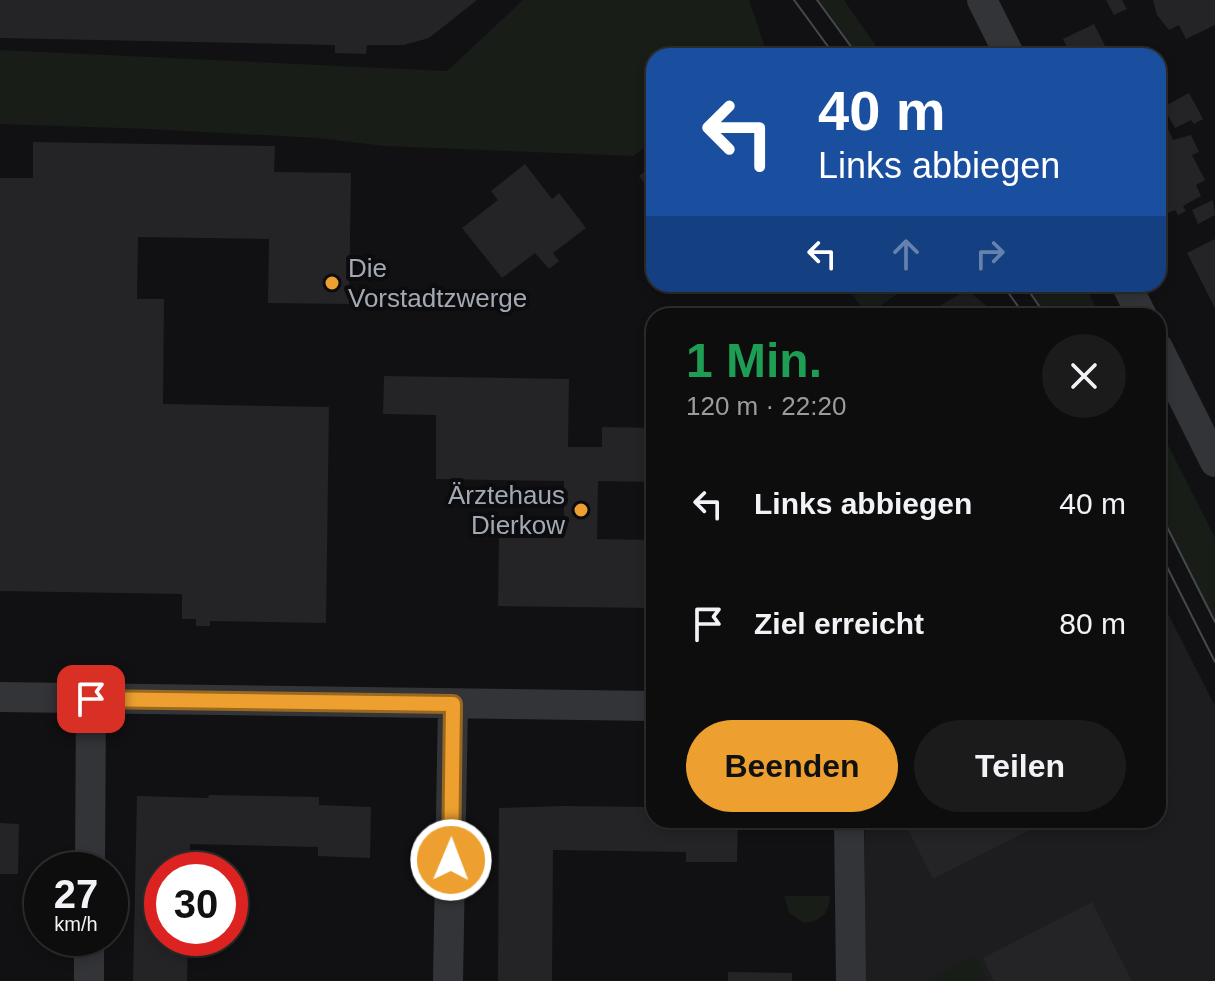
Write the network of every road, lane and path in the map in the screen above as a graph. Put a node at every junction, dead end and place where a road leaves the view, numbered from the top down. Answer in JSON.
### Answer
{"nodes":[{"id":1,"x":989,"y":2,"type":"edge"},
{"id":2,"x":1007,"y":48,"type":"edge"},
{"id":3,"x":1166,"y":364,"type":"edge"},
{"id":4,"x":1215,"y":462,"type":"edge"},
{"id":5,"x":0,"y":697,"type":"edge"},
{"id":6,"x":91,"y":699,"type":"junction"},
{"id":7,"x":453,"y":704,"type":"junction"},
{"id":8,"x":646,"y":706,"type":"edge"},
{"id":9,"x":849,"y":828,"type":"edge"},
{"id":10,"x":90,"y":852,"type":"edge"},
{"id":11,"x":89,"y":956,"type":"edge"},
{"id":12,"x":89,"y":981,"type":"edge"},
{"id":13,"x":448,"y":981,"type":"edge"},
{"id":14,"x":851,"y":981,"type":"edge"}],
"edges":[{"from":1,"to":2,"type":"street"},
{"from":3,"to":4,"type":"street"},
{"from":5,"to":6,"type":"street"},
{"from":6,"to":7,"type":"street"},
{"from":6,"to":10,"type":"street"},
{"from":7,"to":8,"type":"street"},
{"from":7,"to":13,"type":"street"},
{"from":9,"to":14,"type":"street"},
{"from":11,"to":12,"type":"street"}]}
